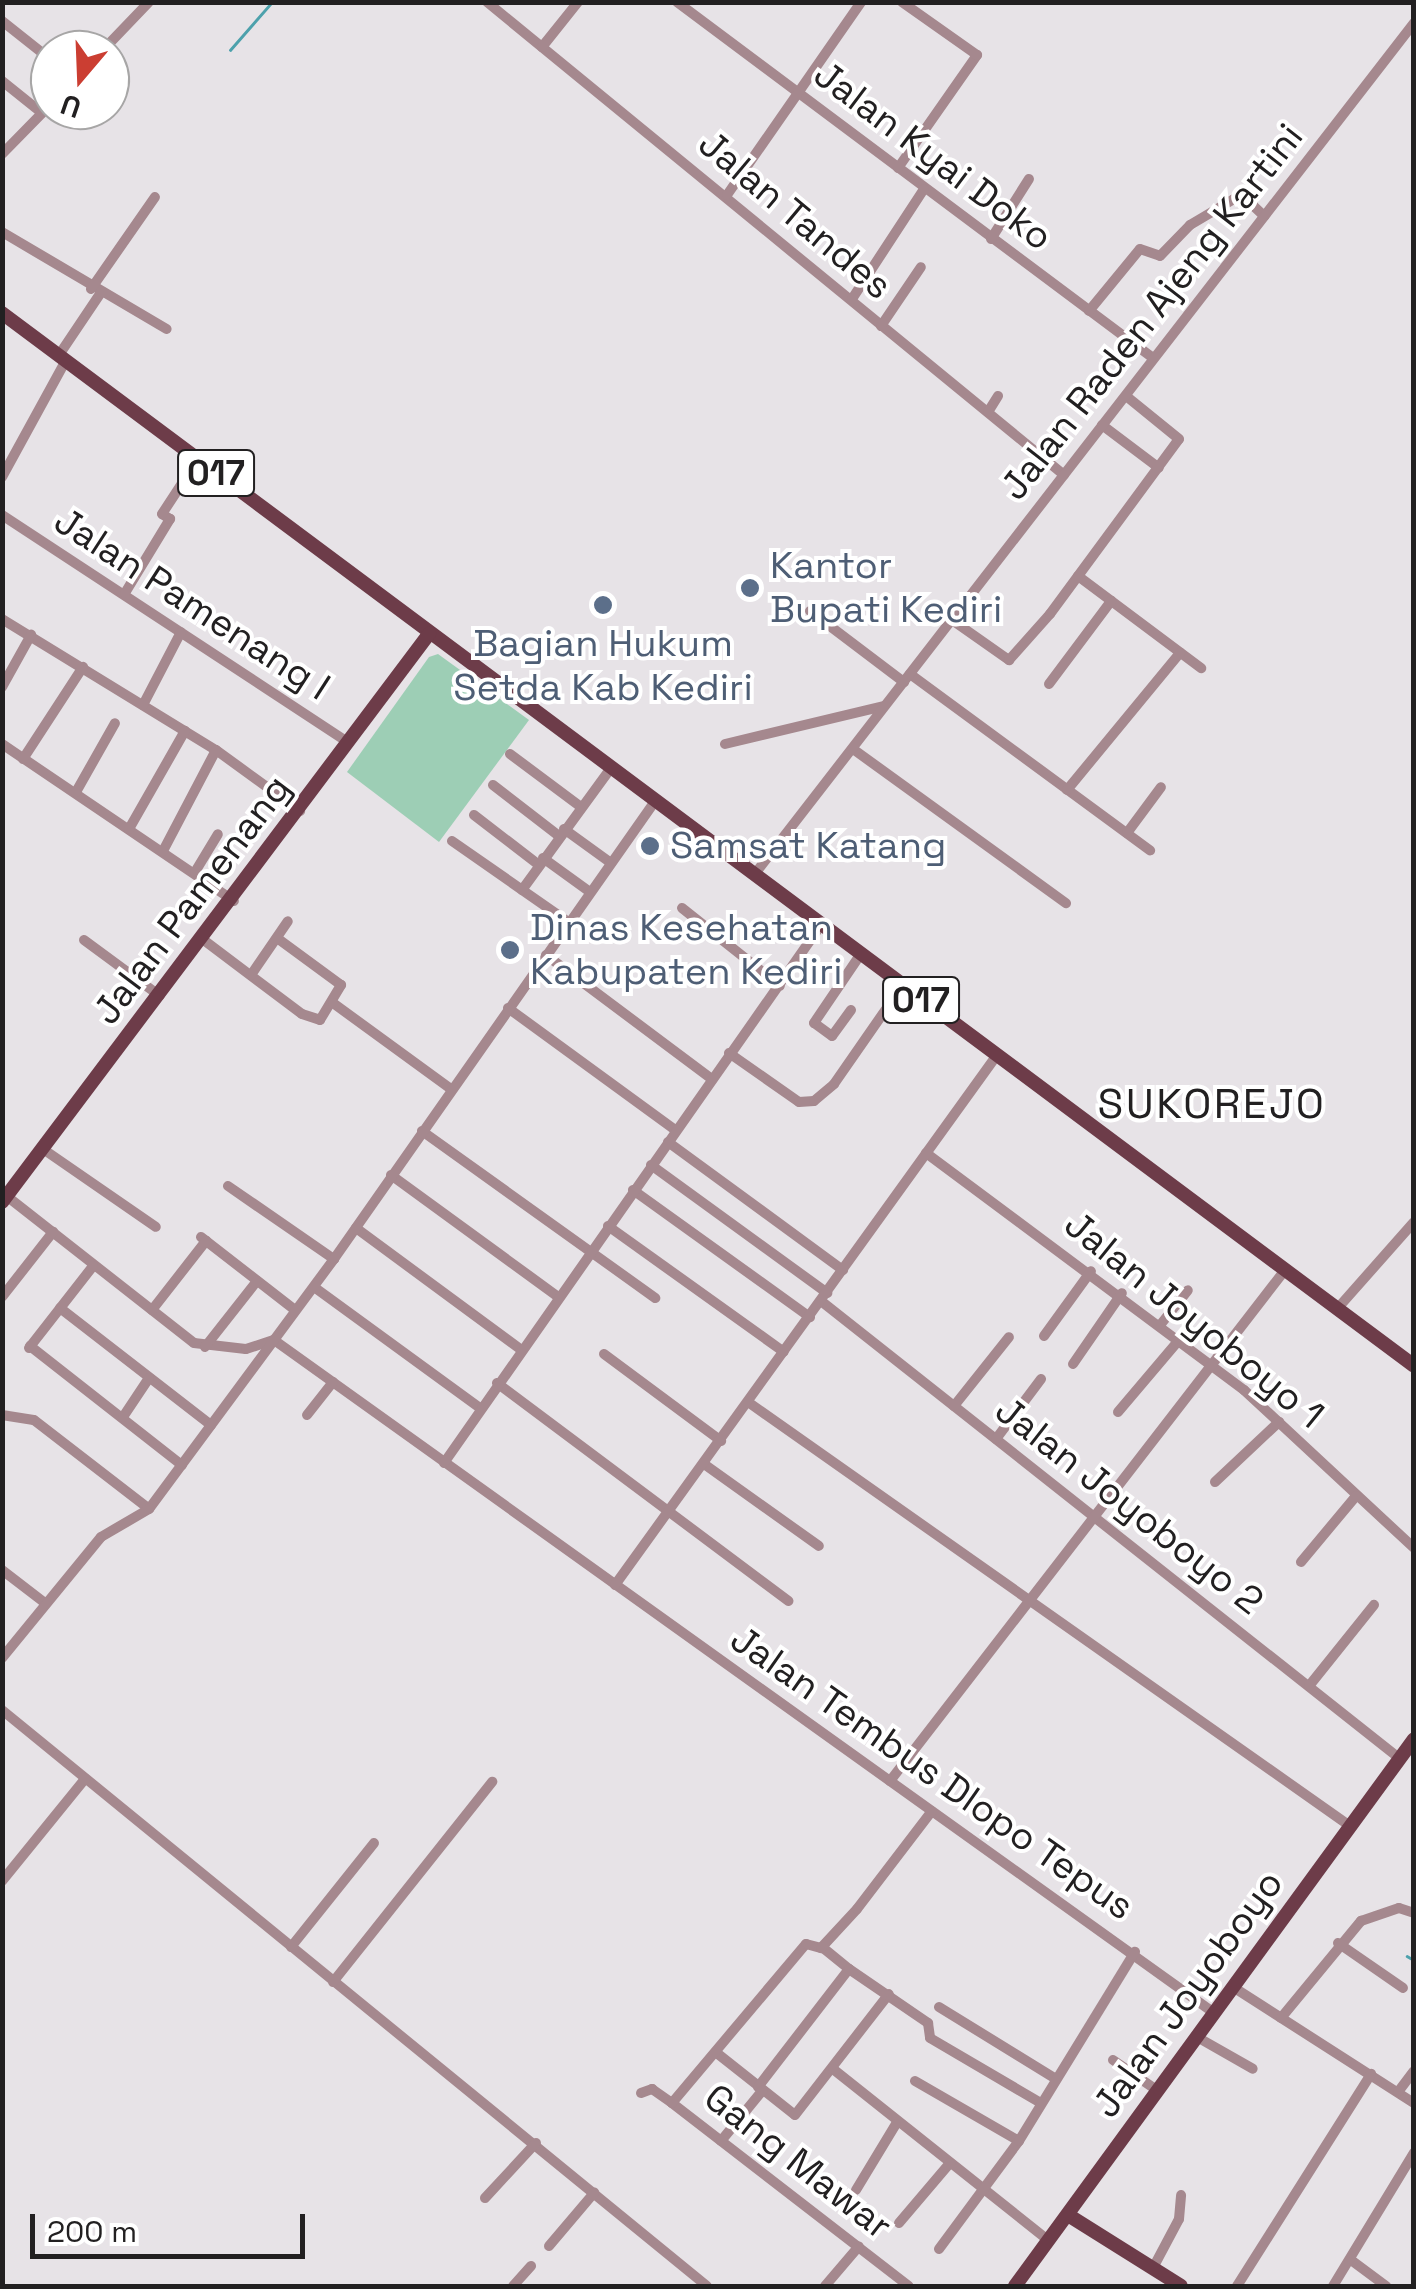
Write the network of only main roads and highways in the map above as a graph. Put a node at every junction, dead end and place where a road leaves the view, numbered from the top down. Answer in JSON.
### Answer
{"nodes":[{"id":1,"x":2,"y":313,"type":"edge"},
{"id":2,"x":430,"y":634,"type":"junction"},
{"id":3,"x":4,"y":1197,"type":"edge"},
{"id":4,"x":1414,"y":1366,"type":"edge"},
{"id":5,"x":1414,"y":1739,"type":"edge"},
{"id":6,"x":1068,"y":2215,"type":"junction"},
{"id":7,"x":1015,"y":2286,"type":"edge"},
{"id":8,"x":1181,"y":2286,"type":"edge"}],
"edges":[{"from":1,"to":2,"type":"main road","number":"017"},
{"from":2,"to":3,"type":"main road","name":"Jalan Pamenang"},
{"from":2,"to":4,"type":"main road","number":"017"},
{"from":5,"to":6,"type":"main road","name":"Jalan Joyoboyo"},
{"from":6,"to":7,"type":"main road","name":"Jalan Joyoboyo"},
{"from":6,"to":8,"type":"main road"}]}
